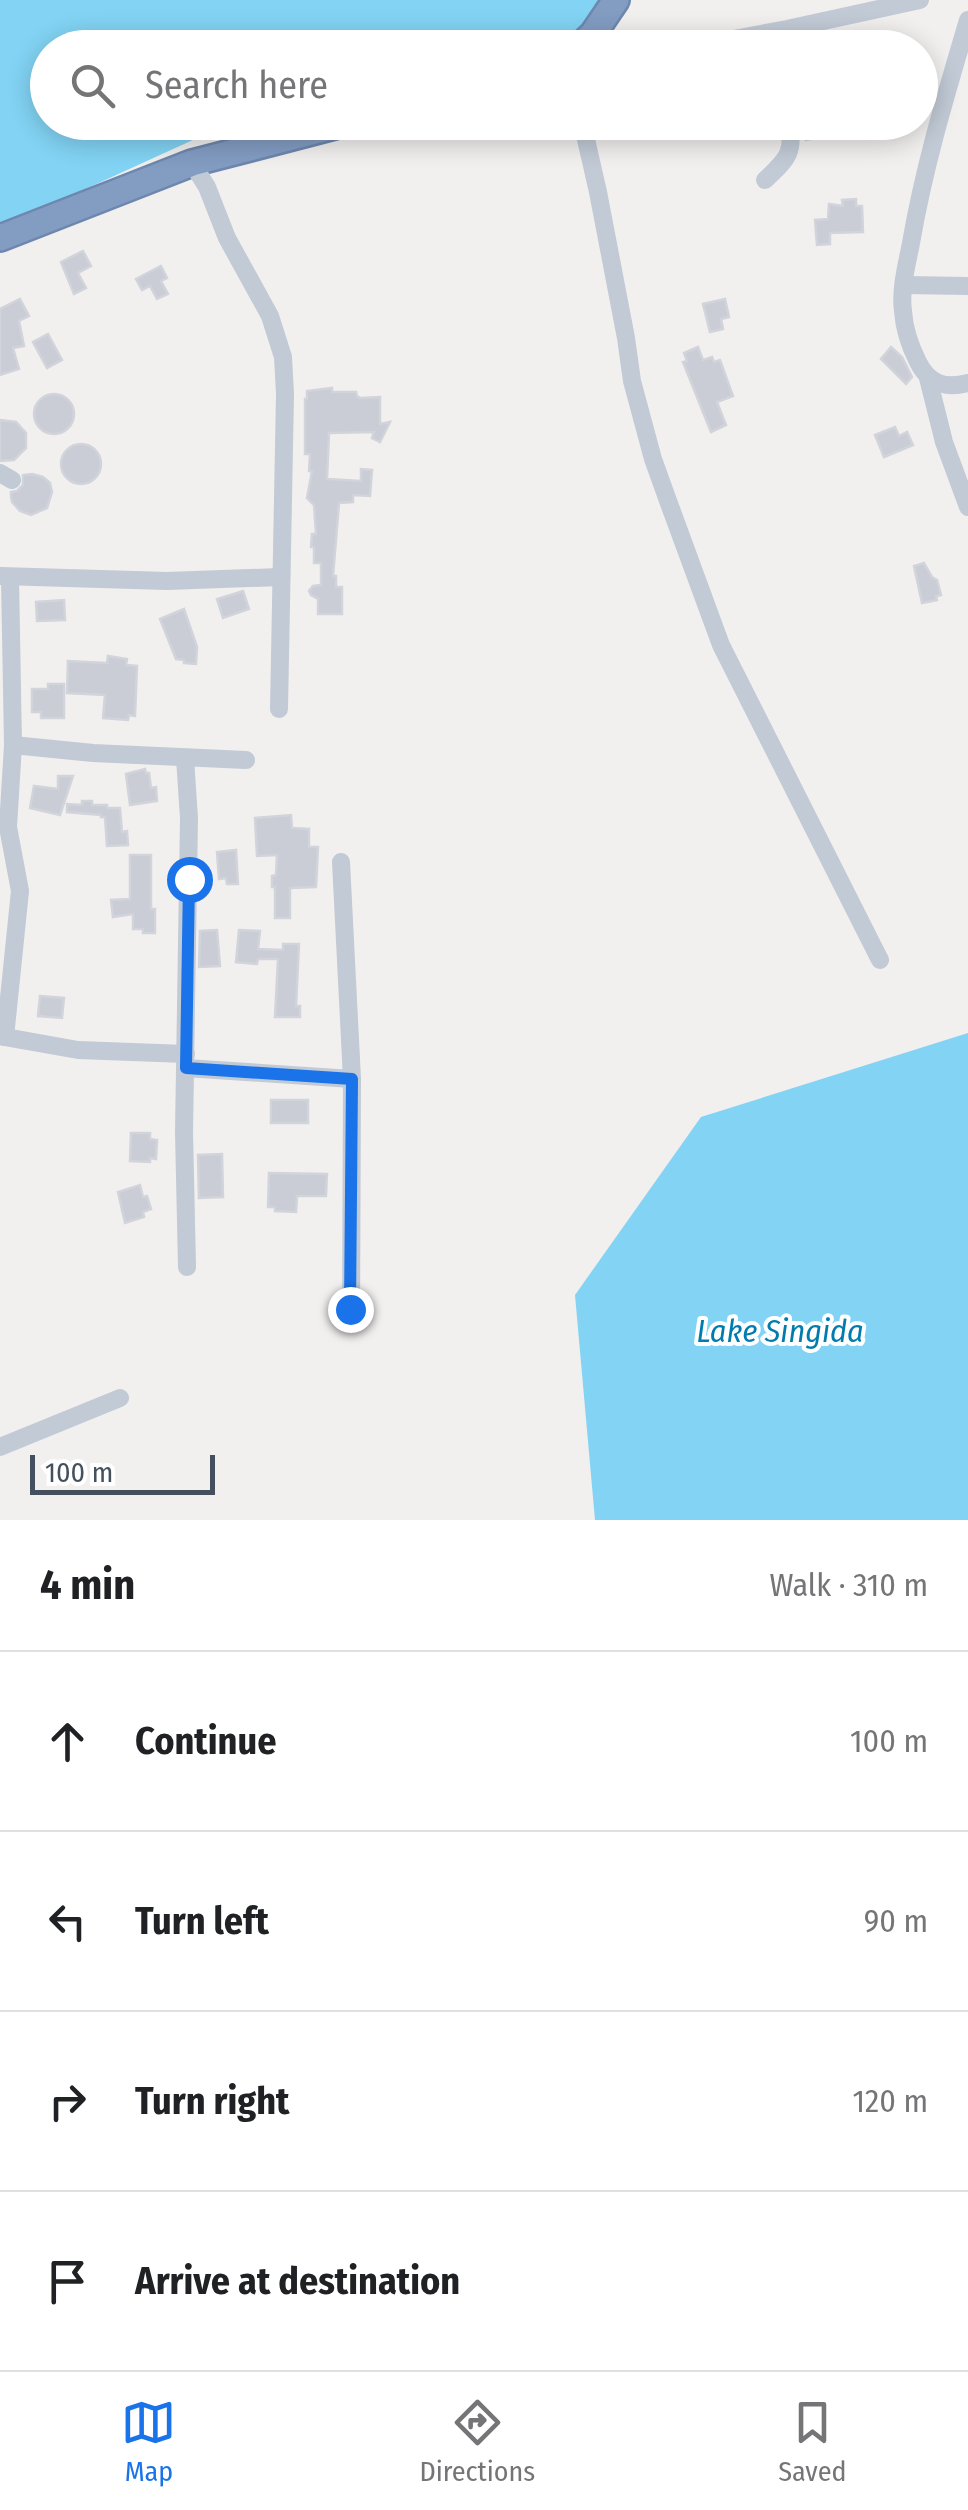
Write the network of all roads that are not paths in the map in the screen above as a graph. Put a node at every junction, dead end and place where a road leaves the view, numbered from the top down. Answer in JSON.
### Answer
{"nodes":[{"id":1,"x":616,"y":0,"type":"edge"},
{"id":2,"x":920,"y":0,"type":"edge"},
{"id":3,"x":968,"y":20,"type":"edge"},
{"id":4,"x":596,"y":30,"type":"edge"},
{"id":5,"x":814,"y":30,"type":"edge"},
{"id":6,"x":938,"y":126,"type":"edge"},
{"id":7,"x":281,"y":140,"type":"edge"},
{"id":8,"x":586,"y":140,"type":"edge"},
{"id":9,"x":791,"y":140,"type":"edge"},
{"id":10,"x":934,"y":140,"type":"edge"},
{"id":11,"x":192,"y":163,"type":"junction"},
{"id":12,"x":765,"y":180,"type":"dead end"},
{"id":13,"x":0,"y":238,"type":"edge"},
{"id":14,"x":904,"y":285,"type":"junction"},
{"id":15,"x":968,"y":286,"type":"edge"},
{"id":16,"x":928,"y":378,"type":"junction"},
{"id":17,"x":968,"y":384,"type":"edge"},
{"id":18,"x":968,"y":507,"type":"edge"},
{"id":19,"x":5,"y":577,"type":"edge"},
{"id":20,"x":280,"y":577,"type":"junction"},
{"id":21,"x":279,"y":709,"type":"dead end"},
{"id":22,"x":14,"y":746,"type":"junction"},
{"id":23,"x":184,"y":758,"type":"junction"},
{"id":24,"x":246,"y":760,"type":"dead end"},
{"id":25,"x":341,"y":862,"type":"dead end"},
{"id":26,"x":880,"y":960,"type":"dead end"},
{"id":27,"x":3,"y":1037,"type":"edge"},
{"id":28,"x":186,"y":1061,"type":"junction"},
{"id":29,"x":352,"y":1079,"type":"junction"},
{"id":30,"x":187,"y":1267,"type":"dead end"},
{"id":31,"x":351,"y":1324,"type":"dead end"},
{"id":32,"x":120,"y":1398,"type":"dead end"},
{"id":33,"x":0,"y":1448,"type":"edge"}],
"edges":[{"from":1,"to":4,"type":"highway"},
{"from":2,"to":5,"type":"street"},
{"from":3,"to":6,"type":"street"},
{"from":7,"to":11,"type":"highway"},
{"from":8,"to":26,"type":"street"},
{"from":9,"to":12,"type":"street"},
{"from":10,"to":14,"type":"street"},
{"from":11,"to":13,"type":"highway"},
{"from":11,"to":20,"type":"street"},
{"from":14,"to":15,"type":"street"},
{"from":14,"to":16,"type":"street"},
{"from":16,"to":17,"type":"street"},
{"from":16,"to":18,"type":"street"},
{"from":19,"to":20,"type":"street"},
{"from":19,"to":22,"type":"street"},
{"from":20,"to":21,"type":"street"},
{"from":22,"to":23,"type":"street"},
{"from":22,"to":27,"type":"street"},
{"from":23,"to":24,"type":"street"},
{"from":23,"to":28,"type":"street"},
{"from":25,"to":29,"type":"street"},
{"from":27,"to":28,"type":"street"},
{"from":28,"to":29,"type":"street"},
{"from":28,"to":30,"type":"street"},
{"from":29,"to":31,"type":"street"},
{"from":32,"to":33,"type":"street"}]}
